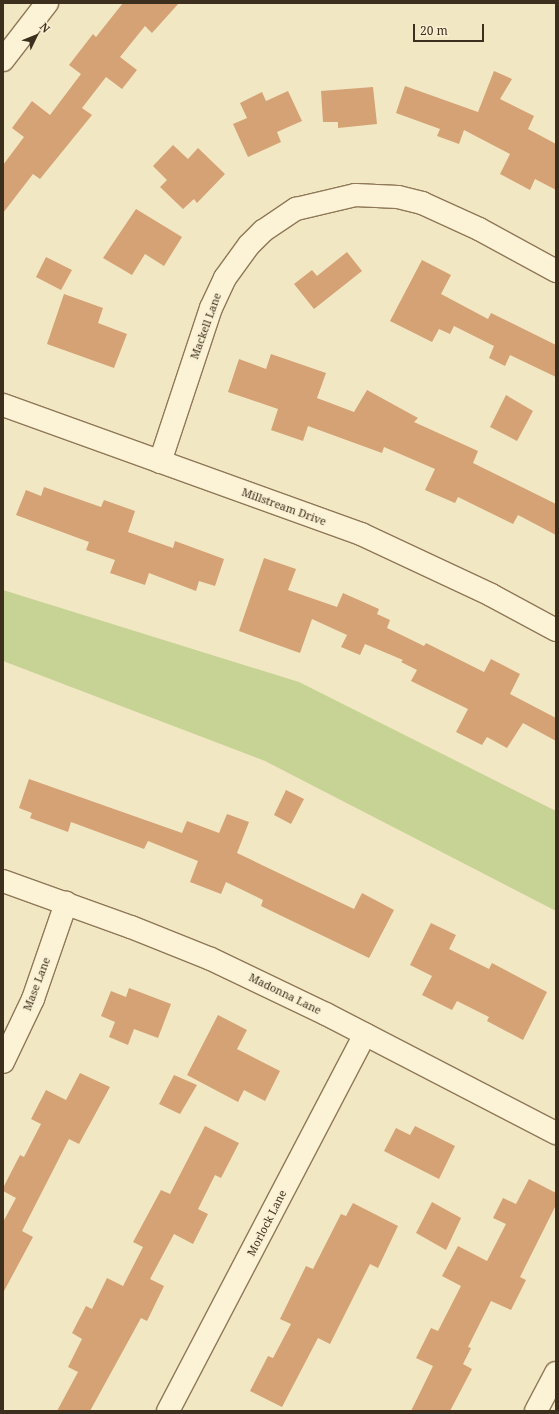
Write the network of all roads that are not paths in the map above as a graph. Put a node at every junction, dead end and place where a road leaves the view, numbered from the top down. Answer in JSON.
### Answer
{"nodes":[{"id":1,"x":48,"y":3,"type":"edge"},
{"id":2,"x":3,"y":60,"type":"edge"},
{"id":3,"x":556,"y":270,"type":"edge"},
{"id":4,"x":3,"y":405,"type":"edge"},
{"id":5,"x":160,"y":462,"type":"junction"},
{"id":6,"x":556,"y":630,"type":"edge"},
{"id":7,"x":3,"y":881,"type":"edge"},
{"id":8,"x":66,"y":903,"type":"junction"},
{"id":9,"x":364,"y":1034,"type":"junction"},
{"id":10,"x":3,"y":1062,"type":"edge"},
{"id":11,"x":556,"y":1133,"type":"edge"},
{"id":12,"x":556,"y":1373,"type":"edge"},
{"id":13,"x":168,"y":1411,"type":"edge"},
{"id":14,"x":536,"y":1411,"type":"edge"}],
"edges":[{"from":1,"to":2,"type":"street"},
{"from":3,"to":5,"type":"street","name":"Mackell Lane"},
{"from":4,"to":5,"type":"street","name":"Millstream Drive"},
{"from":5,"to":6,"type":"street","name":"Millstream Drive"},
{"from":7,"to":8,"type":"street","name":"Madonna Lane"},
{"from":8,"to":9,"type":"street","name":"Madonna Lane"},
{"from":8,"to":10,"type":"street","name":"Mase Lane"},
{"from":9,"to":11,"type":"street","name":"Madonna Lane"},
{"from":9,"to":13,"type":"street","name":"Morlock Lane"},
{"from":12,"to":14,"type":"street"}]}
